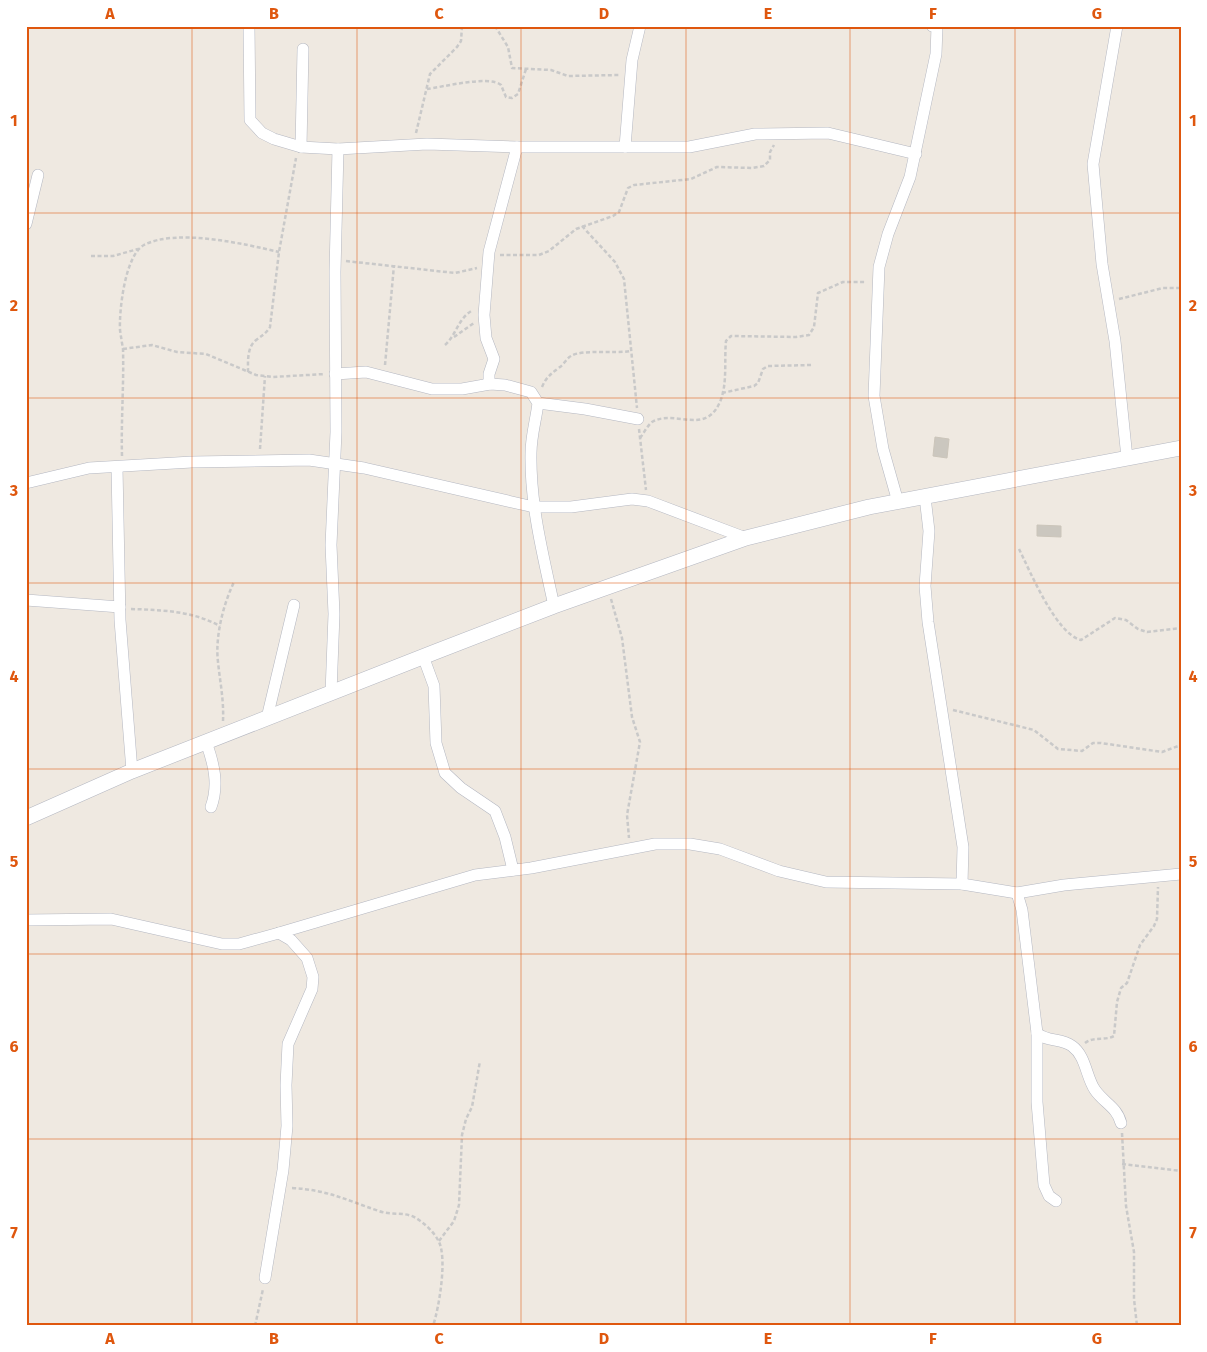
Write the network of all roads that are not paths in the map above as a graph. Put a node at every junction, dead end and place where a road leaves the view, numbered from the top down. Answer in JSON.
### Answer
{"nodes":[{"id":1,"x":249,"y":26,"type":"edge"},
{"id":2,"x":640,"y":26,"type":"edge"},
{"id":3,"x":932,"y":26,"type":"edge"},
{"id":4,"x":1117,"y":26,"type":"edge"},
{"id":5,"x":303,"y":49,"type":"dead end"},
{"id":6,"x":300,"y":147,"type":"junction"},
{"id":7,"x":517,"y":147,"type":"junction"},
{"id":8,"x":625,"y":147,"type":"junction"},
{"id":9,"x":338,"y":148,"type":"junction"},
{"id":10,"x":916,"y":154,"type":"junction"},
{"id":11,"x":38,"y":175,"type":"dead end"},
{"id":12,"x":26,"y":224,"type":"edge"},
{"id":13,"x":335,"y":374,"type":"junction"},
{"id":14,"x":489,"y":384,"type":"junction"},
{"id":15,"x":537,"y":400,"type":"junction"},
{"id":16,"x":638,"y":420,"type":"road end"},
{"id":17,"x":1181,"y":448,"type":"edge"},
{"id":18,"x":1127,"y":458,"type":"junction"},
{"id":19,"x":334,"y":462,"type":"junction"},
{"id":20,"x":119,"y":467,"type":"junction"},
{"id":21,"x":26,"y":482,"type":"edge"},
{"id":22,"x":926,"y":497,"type":"junction"},
{"id":23,"x":898,"y":502,"type":"junction"},
{"id":24,"x":534,"y":507,"type":"junction"},
{"id":25,"x":746,"y":538,"type":"junction"},
{"id":26,"x":26,"y":600,"type":"edge"},
{"id":27,"x":294,"y":605,"type":"dead end"},
{"id":28,"x":554,"y":606,"type":"junction"},
{"id":29,"x":120,"y":608,"type":"junction"},
{"id":30,"x":423,"y":656,"type":"junction"},
{"id":31,"x":332,"y":693,"type":"junction"},
{"id":32,"x":267,"y":718,"type":"junction"},
{"id":33,"x":206,"y":742,"type":"junction"},
{"id":34,"x":132,"y":771,"type":"junction"},
{"id":35,"x":211,"y":807,"type":"dead end"},
{"id":36,"x":26,"y":818,"type":"edge"},
{"id":37,"x":513,"y":870,"type":"junction"},
{"id":38,"x":1181,"y":874,"type":"edge"},
{"id":39,"x":962,"y":884,"type":"junction"},
{"id":40,"x":1017,"y":893,"type":"junction"},
{"id":41,"x":26,"y":920,"type":"edge"},
{"id":42,"x":279,"y":934,"type":"junction"},
{"id":43,"x":1037,"y":1034,"type":"junction"},
{"id":44,"x":1121,"y":1123,"type":"road end"},
{"id":45,"x":1056,"y":1201,"type":"dead end"},
{"id":46,"x":265,"y":1278,"type":"road end"}],
"edges":[{"from":1,"to":6,"type":"street"},
{"from":2,"to":8,"type":"street"},
{"from":3,"to":10,"type":"street"},
{"from":4,"to":18,"type":"street"},
{"from":5,"to":6,"type":"street"},
{"from":6,"to":9,"type":"street"},
{"from":7,"to":8,"type":"street"},
{"from":7,"to":9,"type":"street"},
{"from":7,"to":14,"type":"street"},
{"from":8,"to":10,"type":"street"},
{"from":9,"to":13,"type":"street"},
{"from":10,"to":23,"type":"street"},
{"from":11,"to":12,"type":"street"},
{"from":13,"to":14,"type":"street"},
{"from":13,"to":19,"type":"street"},
{"from":14,"to":15,"type":"street"},
{"from":15,"to":16,"type":"street"},
{"from":15,"to":24,"type":"street"},
{"from":17,"to":18,"type":"street"},
{"from":18,"to":22,"type":"street"},
{"from":19,"to":20,"type":"street"},
{"from":19,"to":24,"type":"street"},
{"from":19,"to":31,"type":"street"},
{"from":20,"to":21,"type":"street"},
{"from":20,"to":29,"type":"street"},
{"from":22,"to":23,"type":"street"},
{"from":22,"to":39,"type":"street"},
{"from":23,"to":25,"type":"street"},
{"from":24,"to":25,"type":"street"},
{"from":24,"to":28,"type":"street"},
{"from":25,"to":28,"type":"street"},
{"from":26,"to":29,"type":"street"},
{"from":27,"to":32,"type":"street"},
{"from":28,"to":30,"type":"street"},
{"from":29,"to":34,"type":"street"},
{"from":30,"to":31,"type":"street"},
{"from":30,"to":37,"type":"street"},
{"from":31,"to":32,"type":"street"},
{"from":32,"to":33,"type":"street"},
{"from":33,"to":34,"type":"street"},
{"from":33,"to":35,"type":"street"},
{"from":34,"to":36,"type":"street"},
{"from":37,"to":39,"type":"street"},
{"from":37,"to":42,"type":"street"},
{"from":38,"to":40,"type":"street"},
{"from":39,"to":40,"type":"street"},
{"from":40,"to":43,"type":"street"},
{"from":41,"to":42,"type":"street"},
{"from":42,"to":46,"type":"street"},
{"from":43,"to":44,"type":"street"},
{"from":43,"to":45,"type":"street"}]}
